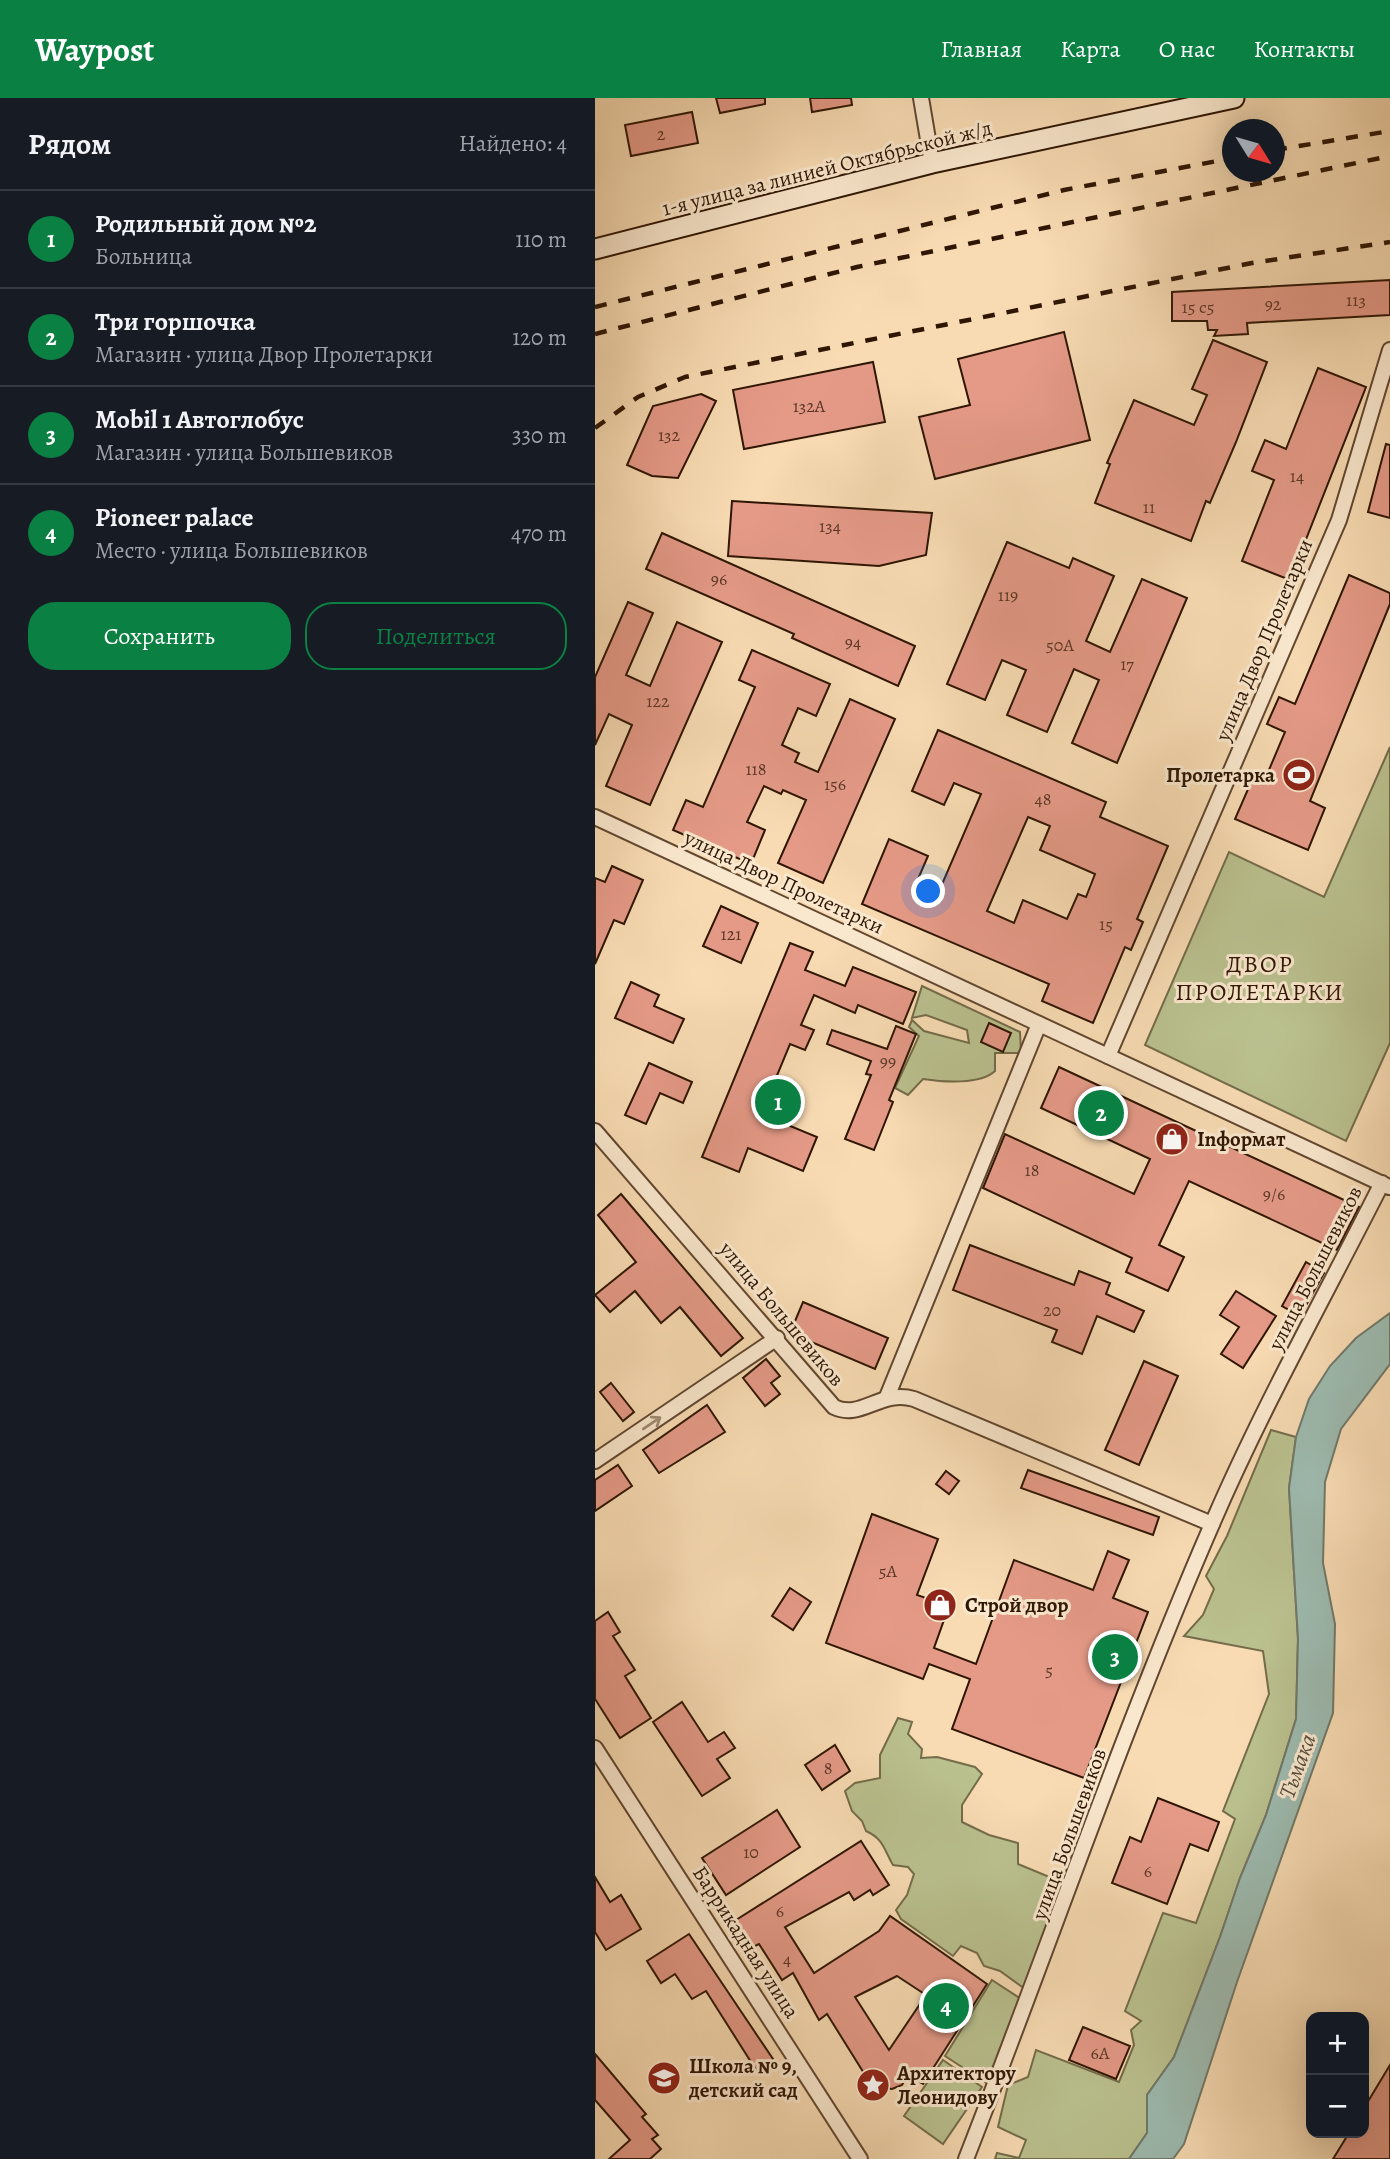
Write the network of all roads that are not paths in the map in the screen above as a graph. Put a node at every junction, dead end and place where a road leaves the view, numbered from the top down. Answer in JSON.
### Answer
{"nodes":[{"id":1,"x":921,"y":98,"type":"edge"},
{"id":2,"x":1234,"y":98,"type":"edge"},
{"id":3,"x":932,"y":163,"type":"junction"},
{"id":4,"x":595,"y":248,"type":"edge"},
{"id":5,"x":1390,"y":350,"type":"edge"},
{"id":6,"x":595,"y":817,"type":"edge"},
{"id":7,"x":1039,"y":1024,"type":"junction"},
{"id":8,"x":1108,"y":1056,"type":"junction"},
{"id":9,"x":595,"y":1130,"type":"edge"},
{"id":10,"x":1386,"y":1185,"type":"edge"},
{"id":11,"x":777,"y":1338,"type":"junction"},
{"id":12,"x":887,"y":1396,"type":"junction"},
{"id":13,"x":595,"y":1461,"type":"edge"},
{"id":14,"x":1212,"y":1524,"type":"junction"},
{"id":15,"x":595,"y":1748,"type":"edge"},
{"id":16,"x":860,"y":2159,"type":"edge"},
{"id":17,"x":966,"y":2159,"type":"edge"}],
"edges":[{"from":1,"to":3,"type":"street"},
{"from":2,"to":3,"type":"main road","name":"1-я улица за линией Октябрьской ж/д"},
{"from":3,"to":4,"type":"main road","name":"1-я улица за линией Октябрьской ж/д"},
{"from":5,"to":8,"type":"street","name":"улица Двор Пролетарки"},
{"from":6,"to":7,"type":"street","name":"улица Двор Пролетарки"},
{"from":7,"to":8,"type":"street","name":"улица Двор Пролетарки"},
{"from":7,"to":12,"type":"street"},
{"from":8,"to":10,"type":"street","name":"улица Двор Пролетарки"},
{"from":9,"to":11,"type":"street","name":"улица Большевиков"},
{"from":10,"to":14,"type":"street","name":"улица Большевиков"},
{"from":11,"to":12,"type":"street","name":"улица Большевиков"},
{"from":13,"to":11,"type":"street","one_way":true},
{"from":12,"to":14,"type":"street"},
{"from":14,"to":17,"type":"street","name":"улица Большевиков"},
{"from":15,"to":16,"type":"street","name":"Баррикадная улица"}]}
